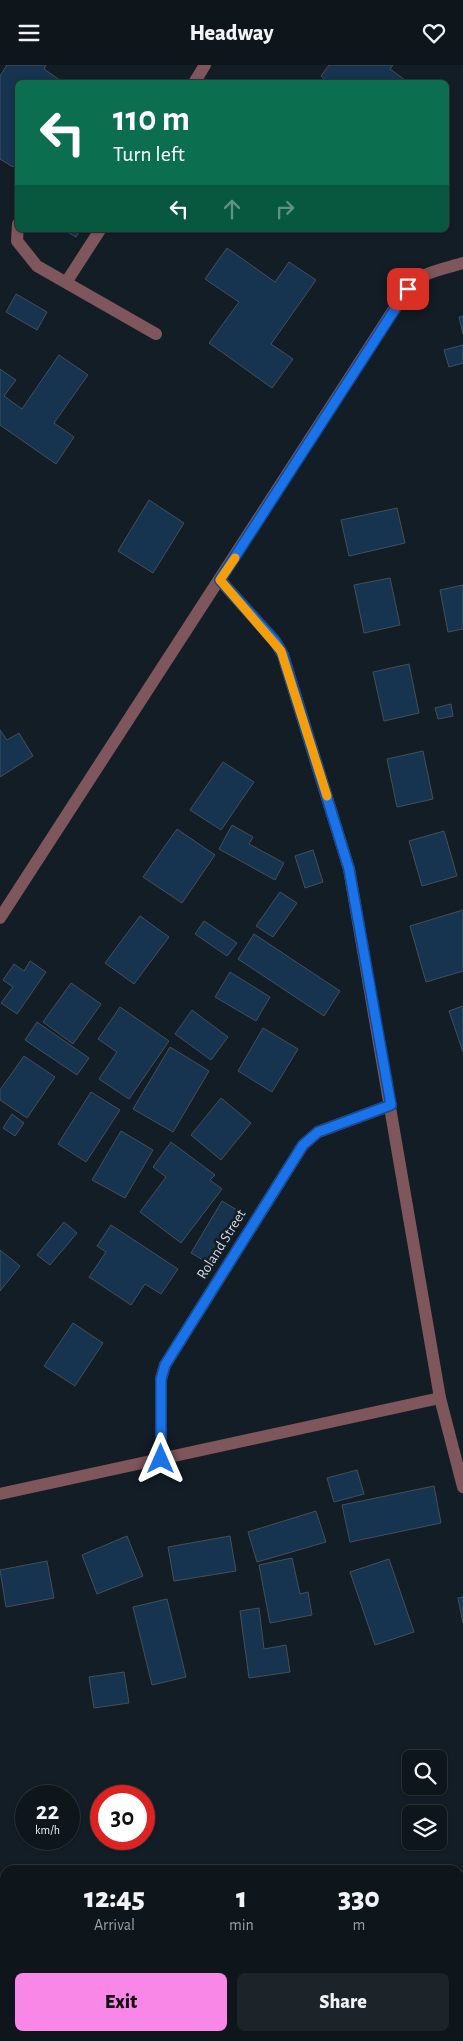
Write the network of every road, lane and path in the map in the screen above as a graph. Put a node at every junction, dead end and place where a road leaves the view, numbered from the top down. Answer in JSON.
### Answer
{"nodes":[{"id":1,"x":205,"y":65,"type":"edge"},
{"id":2,"x":196,"y":80,"type":"edge"},
{"id":3,"x":17,"y":232,"type":"edge"},
{"id":4,"x":99,"y":232,"type":"edge"},
{"id":5,"x":463,"y":263,"type":"edge"},
{"id":6,"x":67,"y":281,"type":"junction"},
{"id":7,"x":156,"y":334,"type":"dead end"},
{"id":8,"x":220,"y":580,"type":"junction"},
{"id":9,"x":0,"y":918,"type":"edge"},
{"id":10,"x":391,"y":1105,"type":"junction"},
{"id":11,"x":440,"y":1398,"type":"junction"},
{"id":12,"x":161,"y":1459,"type":"junction"},
{"id":13,"x":463,"y":1487,"type":"edge"},
{"id":14,"x":0,"y":1494,"type":"edge"}],
"edges":[{"from":1,"to":2,"type":"street"},
{"from":3,"to":6,"type":"street"},
{"from":4,"to":6,"type":"street"},
{"from":5,"to":8,"type":"street"},
{"from":6,"to":7,"type":"street"},
{"from":8,"to":9,"type":"street"},
{"from":8,"to":10,"type":"street"},
{"from":10,"to":11,"type":"street"},
{"from":10,"to":12,"type":"street","name":"Roland Street"},
{"from":11,"to":12,"type":"street"},
{"from":11,"to":13,"type":"street"},
{"from":12,"to":14,"type":"street"}]}
